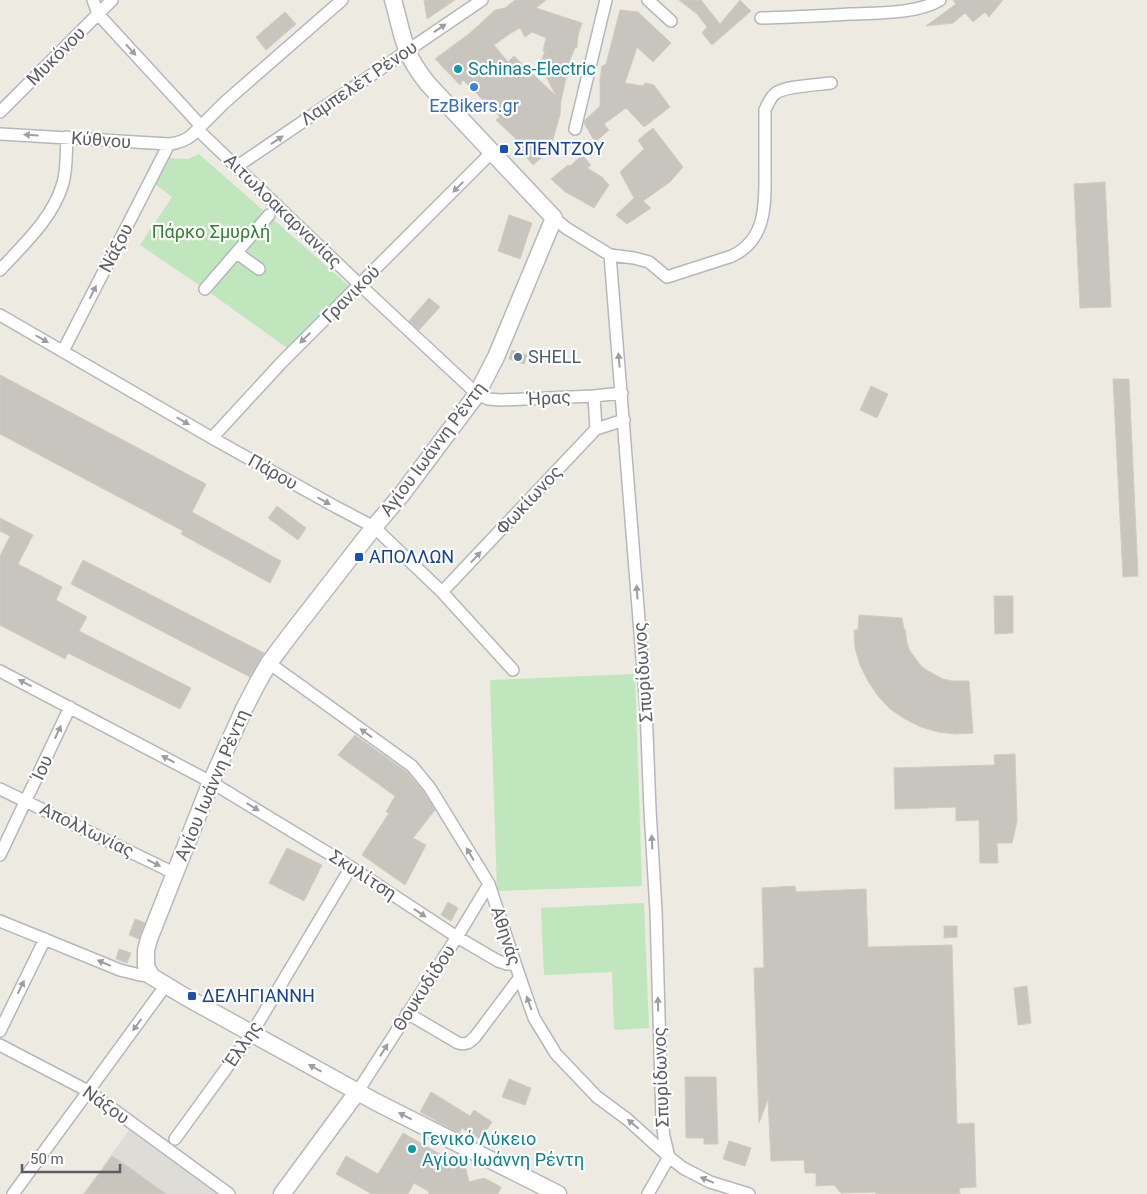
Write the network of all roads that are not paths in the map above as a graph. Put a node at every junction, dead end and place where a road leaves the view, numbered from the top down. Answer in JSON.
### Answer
{"nodes":[{"id":1,"x":93,"y":0,"type":"edge"},
{"id":2,"x":112,"y":0,"type":"edge"},
{"id":3,"x":342,"y":0,"type":"edge"},
{"id":4,"x":393,"y":0,"type":"edge"},
{"id":5,"x":482,"y":0,"type":"edge"},
{"id":6,"x":606,"y":0,"type":"edge"},
{"id":7,"x":648,"y":0,"type":"edge"},
{"id":8,"x":940,"y":0,"type":"edge"},
{"id":9,"x":98,"y":14,"type":"junction"},
{"id":10,"x":761,"y":18,"type":"dead end"},
{"id":11,"x":671,"y":21,"type":"dead end"},
{"id":12,"x":407,"y":50,"type":"junction"},
{"id":13,"x":831,"y":83,"type":"dead end"},
{"id":14,"x":0,"y":112,"type":"edge"},
{"id":15,"x":199,"y":128,"type":"junction"},
{"id":16,"x":574,"y":129,"type":"dead end"},
{"id":17,"x":0,"y":134,"type":"edge"},
{"id":18,"x":67,"y":137,"type":"junction"},
{"id":19,"x":169,"y":144,"type":"junction"},
{"id":20,"x":492,"y":152,"type":"junction"},
{"id":21,"x":236,"y":167,"type":"junction"},
{"id":22,"x":269,"y":215,"type":"dead end"},
{"id":23,"x":554,"y":218,"type":"junction"},
{"id":24,"x":237,"y":253,"type":"junction"},
{"id":25,"x":610,"y":255,"type":"junction"},
{"id":26,"x":259,"y":268,"type":"dead end"},
{"id":27,"x":0,"y":270,"type":"edge"},
{"id":28,"x":360,"y":285,"type":"junction"},
{"id":29,"x":205,"y":289,"type":"dead end"},
{"id":30,"x":0,"y":315,"type":"edge"},
{"id":31,"x":63,"y":351,"type":"junction"},
{"id":32,"x":622,"y":393,"type":"junction"},
{"id":33,"x":477,"y":394,"type":"junction"},
{"id":34,"x":594,"y":396,"type":"junction"},
{"id":35,"x":624,"y":420,"type":"junction"},
{"id":36,"x":596,"y":429,"type":"junction"},
{"id":37,"x":212,"y":438,"type":"junction"},
{"id":38,"x":374,"y":527,"type":"junction"},
{"id":39,"x":442,"y":592,"type":"junction"},
{"id":40,"x":269,"y":663,"type":"junction"},
{"id":41,"x":513,"y":670,"type":"dead end"},
{"id":42,"x":0,"y":671,"type":"edge"},
{"id":43,"x":70,"y":707,"type":"junction"},
{"id":44,"x":211,"y":782,"type":"junction"},
{"id":45,"x":0,"y":789,"type":"edge"},
{"id":46,"x":26,"y":800,"type":"junction"},
{"id":47,"x":0,"y":855,"type":"edge"},
{"id":48,"x":352,"y":867,"type":"junction"},
{"id":49,"x":174,"y":873,"type":"junction"},
{"id":50,"x":489,"y":884,"type":"junction"},
{"id":51,"x":0,"y":921,"type":"edge"},
{"id":52,"x":457,"y":937,"type":"junction"},
{"id":53,"x":44,"y":938,"type":"junction"},
{"id":54,"x":515,"y":963,"type":"junction"},
{"id":55,"x":151,"y":976,"type":"junction"},
{"id":56,"x":520,"y":977,"type":"junction"},
{"id":57,"x":166,"y":985,"type":"junction"},
{"id":58,"x":407,"y":1013,"type":"junction"},
{"id":59,"x":0,"y":1031,"type":"edge"},
{"id":60,"x":252,"y":1033,"type":"junction"},
{"id":61,"x":0,"y":1045,"type":"edge"},
{"id":62,"x":88,"y":1091,"type":"junction"},
{"id":63,"x":358,"y":1091,"type":"junction"},
{"id":64,"x":176,"y":1139,"type":"dead end"},
{"id":65,"x":669,"y":1157,"type":"junction"},
{"id":66,"x":13,"y":1194,"type":"edge"},
{"id":67,"x":229,"y":1194,"type":"edge"},
{"id":68,"x":282,"y":1194,"type":"edge"},
{"id":69,"x":558,"y":1194,"type":"edge"},
{"id":70,"x":648,"y":1194,"type":"edge"},
{"id":71,"x":749,"y":1194,"type":"edge"}],
"edges":[{"from":1,"to":9,"type":"street"},
{"from":2,"to":9,"type":"street","name":"Μυκόνου"},
{"from":3,"to":15,"type":"street"},
{"from":4,"to":12,"type":"street"},
{"from":12,"to":5,"type":"street","name":"Λαμπελέτ Ρένου","one_way":true},
{"from":6,"to":16,"type":"street"},
{"from":7,"to":11,"type":"street"},
{"from":8,"to":10,"type":"street"},
{"from":9,"to":14,"type":"street","name":"Μυκόνου"},
{"from":9,"to":15,"type":"street","name":"Αιτωλοακαρνανίας","one_way":true},
{"from":12,"to":20,"type":"street"},
{"from":21,"to":12,"type":"street","name":"Λαμπελέτ Ρένου","one_way":true},
{"from":13,"to":25,"type":"street"},
{"from":15,"to":19,"type":"street","name":"Κύθνου"},
{"from":15,"to":21,"type":"street","name":"Αιτωλοακαρνανίας"},
{"from":18,"to":17,"type":"street","name":"Κύθνου","one_way":true},
{"from":18,"to":19,"type":"street","name":"Κύθνου"},
{"from":18,"to":27,"type":"street"},
{"from":31,"to":19,"type":"street","name":"Νάξου","one_way":true},
{"from":20,"to":23,"type":"street"},
{"from":20,"to":28,"type":"street","name":"Γρανικού","one_way":true},
{"from":21,"to":28,"type":"street","name":"Αιτωλοακαρνανίας"},
{"from":22,"to":24,"type":"street"},
{"from":23,"to":25,"type":"street"},
{"from":23,"to":33,"type":"street","name":"Αγίου Ιωάννη Ρέντη"},
{"from":24,"to":26,"type":"street"},
{"from":24,"to":29,"type":"street"},
{"from":32,"to":25,"type":"street","name":"Σπυρίδωνος","one_way":true},
{"from":28,"to":33,"type":"street","name":"Αιτωλοακαρνανίας"},
{"from":28,"to":37,"type":"street","name":"Γρανικού","one_way":true},
{"from":30,"to":31,"type":"street","name":"Πάρου","one_way":true},
{"from":31,"to":37,"type":"street","name":"Πάρου","one_way":true},
{"from":32,"to":34,"type":"street","name":"Ήρας"},
{"from":32,"to":35,"type":"street","name":"Σπυρίδωνος"},
{"from":33,"to":34,"type":"street","name":"Ήρας"},
{"from":33,"to":38,"type":"street","name":"Αγίου Ιωάννη Ρέντη"},
{"from":34,"to":36,"type":"street"},
{"from":35,"to":36,"type":"street","name":"Φωκίωνος"},
{"from":65,"to":35,"type":"street","name":"Σπυρίδωνος","one_way":true},
{"from":39,"to":36,"type":"street","name":"Φωκίωνος","one_way":true},
{"from":37,"to":38,"type":"street","name":"Πάρου","one_way":true},
{"from":38,"to":39,"type":"street","name":"Πάρου"},
{"from":38,"to":40,"type":"street","name":"Αγίου Ιωάννη Ρέντη"},
{"from":39,"to":41,"type":"street","name":"Πάρου"},
{"from":40,"to":44,"type":"street","name":"Αγίου Ιωάννη Ρέντη"},
{"from":50,"to":40,"type":"street","name":"Αθηνάς","one_way":true},
{"from":43,"to":42,"type":"street","name":"Σκυλίτση","one_way":true},
{"from":44,"to":43,"type":"street","name":"Σκυλίτση","one_way":true},
{"from":46,"to":43,"type":"street","name":"Ίου","one_way":true},
{"from":44,"to":48,"type":"street","name":"Σκυλίτση","one_way":true},
{"from":44,"to":49,"type":"street","name":"Αγίου Ιωάννη Ρέντη"},
{"from":45,"to":46,"type":"street","name":"Απολλωνίας"},
{"from":46,"to":47,"type":"street","name":"Ίου"},
{"from":46,"to":49,"type":"street","name":"Απολλωνίας","one_way":true},
{"from":48,"to":52,"type":"street","name":"Σκυλίτση","one_way":true},
{"from":48,"to":60,"type":"street","name":"Έλλης"},
{"from":49,"to":55,"type":"street","name":"Αγίου Ιωάννη Ρέντη"},
{"from":50,"to":52,"type":"street","name":"Θουκυδίδου"},
{"from":50,"to":54,"type":"street","name":"Αθηνάς"},
{"from":51,"to":53,"type":"street"},
{"from":52,"to":54,"type":"street","name":"Σκυλίτση"},
{"from":52,"to":58,"type":"street","name":"Θουκυδίδου"},
{"from":55,"to":53,"type":"street","one_way":true},
{"from":59,"to":53,"type":"street","one_way":true},
{"from":54,"to":56,"type":"street","name":"Αθηνάς"},
{"from":55,"to":57,"type":"street"},
{"from":56,"to":58,"type":"street"},
{"from":65,"to":56,"type":"street","name":"Αθηνάς","one_way":true},
{"from":57,"to":60,"type":"street"},
{"from":57,"to":62,"type":"street","one_way":true},
{"from":63,"to":58,"type":"street","name":"Θουκυδίδου","one_way":true},
{"from":63,"to":60,"type":"street","one_way":true},
{"from":60,"to":64,"type":"street","name":"Έλλης"},
{"from":61,"to":62,"type":"street","name":"Νάξου"},
{"from":62,"to":66,"type":"street"},
{"from":62,"to":67,"type":"street","name":"Νάξου"},
{"from":63,"to":68,"type":"street"},
{"from":69,"to":63,"type":"street","one_way":true},
{"from":65,"to":70,"type":"street"},
{"from":71,"to":65,"type":"street","name":"Αθηνάς","one_way":true}]}
